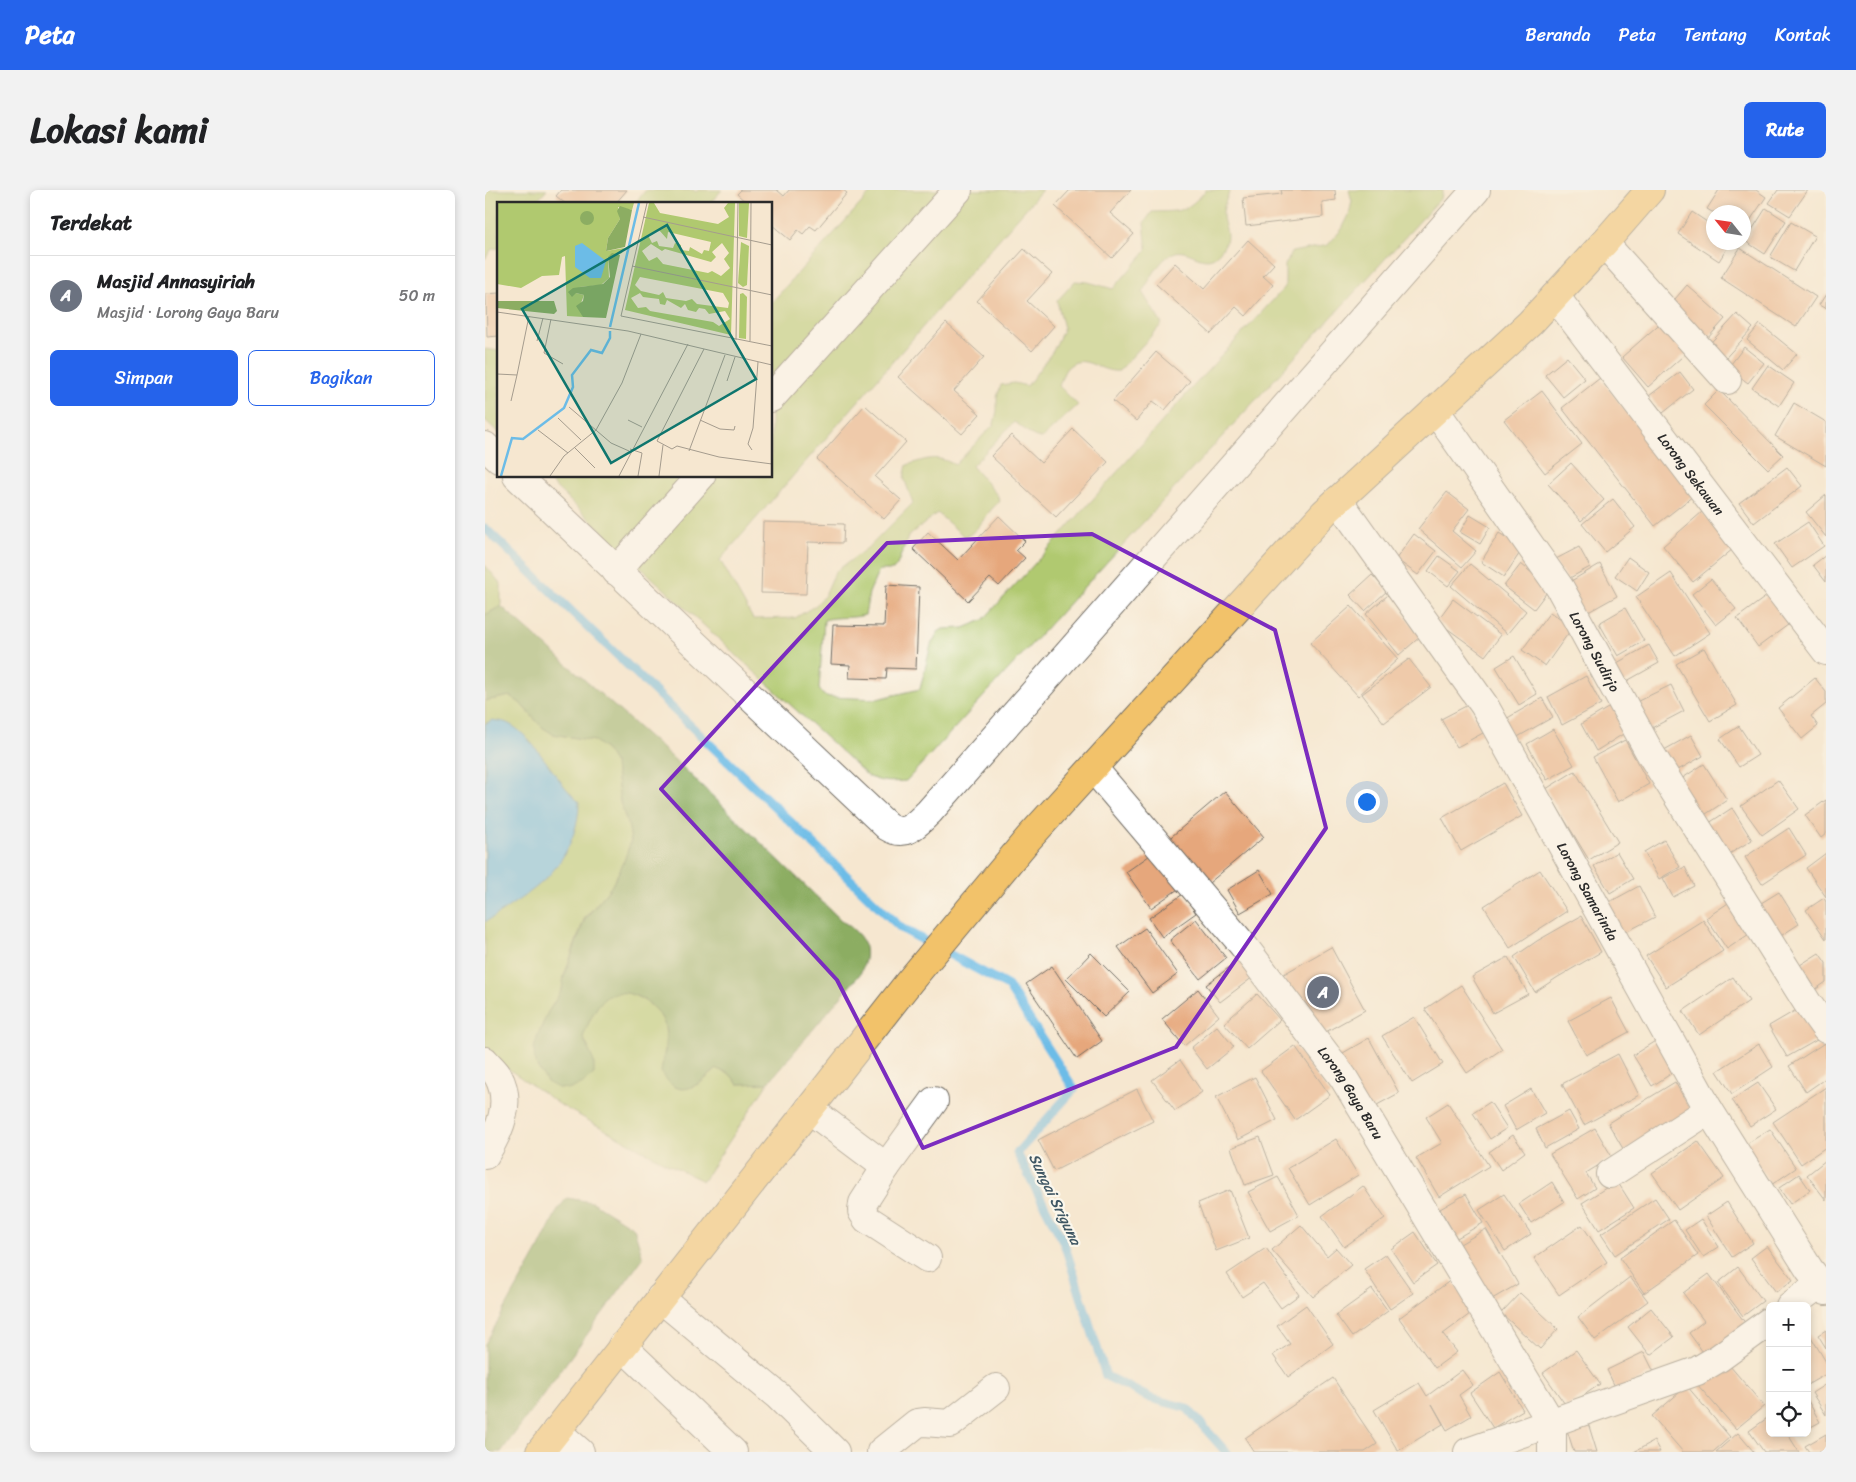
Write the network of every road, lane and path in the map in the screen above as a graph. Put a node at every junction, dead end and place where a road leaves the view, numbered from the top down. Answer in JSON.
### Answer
{"nodes":[{"id":1,"x":958,"y":190,"type":"edge"},
{"id":2,"x":1475,"y":190,"type":"edge"},
{"id":3,"x":1650,"y":190,"type":"edge"},
{"id":4,"x":1604,"y":243,"type":"junction"},
{"id":5,"x":1555,"y":296,"type":"junction"},
{"id":6,"x":1727,"y":380,"type":"dead end"},
{"id":7,"x":773,"y":396,"type":"edge"},
{"id":8,"x":1435,"y":410,"type":"junction"},
{"id":9,"x":485,"y":446,"type":"edge"},
{"id":10,"x":497,"y":457,"type":"edge"},
{"id":11,"x":519,"y":478,"type":"edge"},
{"id":12,"x":699,"y":478,"type":"edge"},
{"id":13,"x":1338,"y":500,"type":"junction"},
{"id":14,"x":616,"y":571,"type":"junction"},
{"id":15,"x":1826,"y":651,"type":"edge"},
{"id":16,"x":1093,"y":768,"type":"junction"},
{"id":17,"x":1826,"y":1030,"type":"edge"},
{"id":18,"x":485,"y":1061,"type":"edge"},
{"id":19,"x":934,"y":1101,"type":"dead end"},
{"id":20,"x":809,"y":1109,"type":"junction"},
{"id":21,"x":1709,"y":1110,"type":"junction"},
{"id":22,"x":485,"y":1155,"type":"edge"},
{"id":23,"x":886,"y":1167,"type":"junction"},
{"id":24,"x":1610,"y":1174,"type":"dead end"},
{"id":25,"x":927,"y":1258,"type":"dead end"},
{"id":26,"x":1820,"y":1274,"type":"edge"},
{"id":27,"x":660,"y":1298,"type":"junction"},
{"id":28,"x":1794,"y":1302,"type":"edge"},
{"id":29,"x":1766,"y":1324,"type":"edge"},
{"id":30,"x":622,"y":1346,"type":"junction"},
{"id":31,"x":996,"y":1388,"type":"dead end"},
{"id":32,"x":1552,"y":1424,"type":"junction"},
{"id":33,"x":556,"y":1431,"type":"junction"},
{"id":34,"x":540,"y":1452,"type":"edge"},
{"id":35,"x":581,"y":1452,"type":"edge"},
{"id":36,"x":733,"y":1452,"type":"edge"},
{"id":37,"x":835,"y":1452,"type":"edge"},
{"id":38,"x":881,"y":1452,"type":"edge"},
{"id":39,"x":1468,"y":1452,"type":"edge"},
{"id":40,"x":1552,"y":1452,"type":"edge"}],
"edges":[{"from":1,"to":7,"type":"street"},
{"from":2,"to":14,"type":"street"},
{"from":3,"to":4,"type":"main road"},
{"from":4,"to":5,"type":"main road"},
{"from":4,"to":6,"type":"street"},
{"from":5,"to":8,"type":"main road"},
{"from":5,"to":15,"type":"street","name":"Lorong Sekawan"},
{"from":8,"to":13,"type":"main road"},
{"from":8,"to":17,"type":"street","name":"Lorong Sudirjo"},
{"from":9,"to":10,"type":"street"},
{"from":11,"to":14,"type":"street"},
{"from":12,"to":14,"type":"street"},
{"from":13,"to":16,"type":"main road"},
{"from":13,"to":21,"type":"street","name":"Lorong Samarinda"},
{"from":16,"to":20,"type":"main road"},
{"from":16,"to":32,"type":"street","name":"Lorong Gaya Baru"},
{"from":18,"to":22,"type":"street"},
{"from":19,"to":23,"type":"street"},
{"from":20,"to":23,"type":"street"},
{"from":20,"to":27,"type":"main road"},
{"from":21,"to":24,"type":"street"},
{"from":21,"to":26,"type":"street","name":"Lorong Samarinda"},
{"from":23,"to":25,"type":"street"},
{"from":26,"to":28,"type":"street"},
{"from":27,"to":30,"type":"main road"},
{"from":27,"to":37,"type":"street"},
{"from":29,"to":32,"type":"street"},
{"from":30,"to":33,"type":"main road"},
{"from":30,"to":36,"type":"street"},
{"from":31,"to":38,"type":"street"},
{"from":32,"to":39,"type":"street"},
{"from":32,"to":40,"type":"street"},
{"from":33,"to":34,"type":"main road"},
{"from":33,"to":35,"type":"street"}]}
